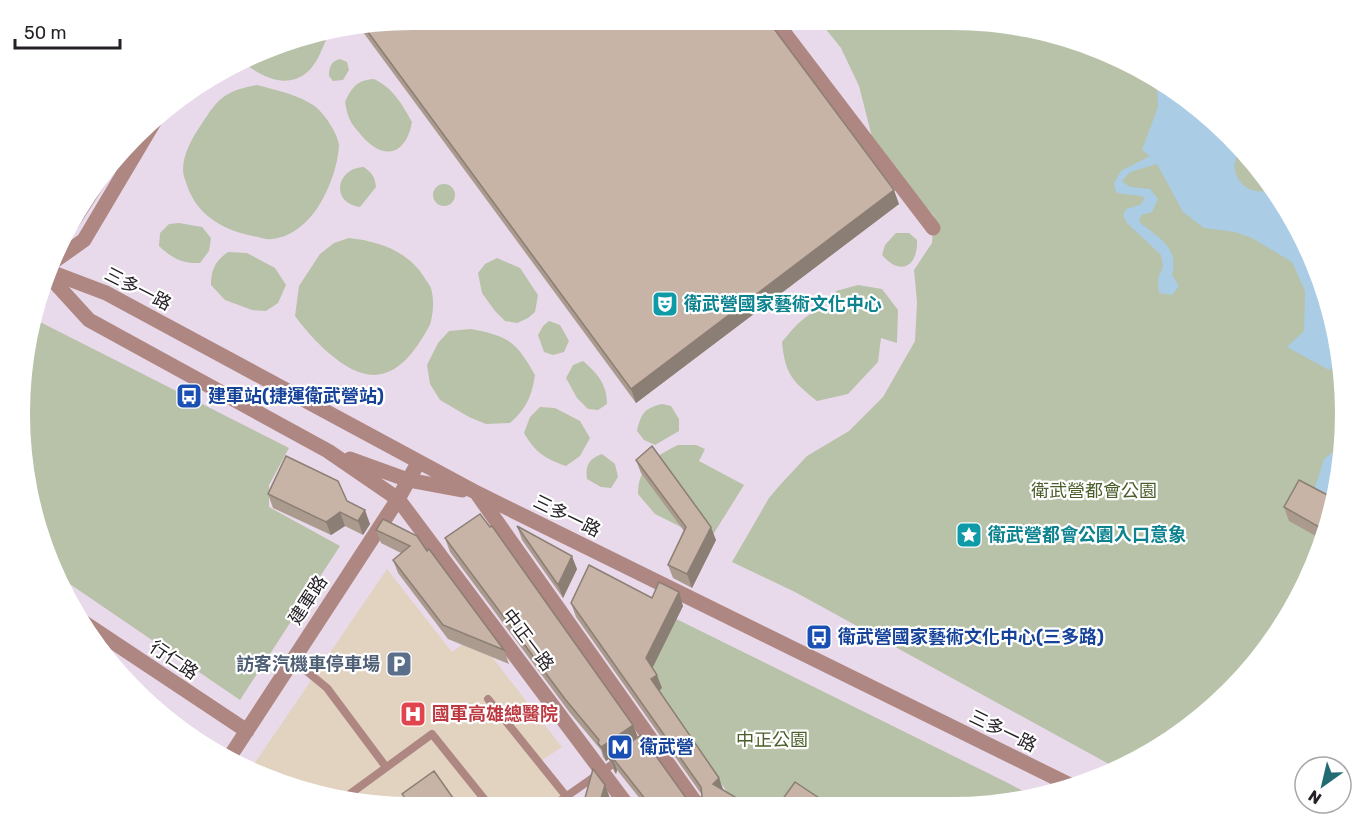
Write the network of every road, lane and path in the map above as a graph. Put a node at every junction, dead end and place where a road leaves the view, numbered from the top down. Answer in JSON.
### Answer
{"nodes":[{"id":1,"x":782,"y":30,"type":"edge"},
{"id":2,"x":142,"y":142,"type":"edge"},
{"id":3,"x":933,"y":228,"type":"dead end"},
{"id":4,"x":66,"y":253,"type":"edge"},
{"id":5,"x":56,"y":276,"type":"edge"},
{"id":6,"x":54,"y":280,"type":"edge"},
{"id":7,"x":328,"y":451,"type":"junction"},
{"id":8,"x":418,"y":463,"type":"junction"},
{"id":9,"x":408,"y":480,"type":"junction"},
{"id":10,"x":477,"y":493,"type":"junction"},
{"id":11,"x":398,"y":499,"type":"junction"},
{"id":12,"x":574,"y":598,"type":"edge"},
{"id":13,"x":565,"y":617,"type":"junction"},
{"id":14,"x":99,"y":633,"type":"edge"},
{"id":15,"x":293,"y":660,"type":"junction"},
{"id":16,"x":488,"y":699,"type":"dead end"},
{"id":17,"x":247,"y":731,"type":"junction"},
{"id":18,"x":233,"y":752,"type":"edge"},
{"id":19,"x":631,"y":752,"type":"edge"},
{"id":20,"x":386,"y":767,"type":"junction"},
{"id":21,"x":602,"y":772,"type":"junction"},
{"id":22,"x":1061,"y":781,"type":"edge"},
{"id":23,"x":352,"y":792,"type":"edge"},
{"id":24,"x":566,"y":796,"type":"joint"},
{"id":25,"x":483,"y":797,"type":"edge"},
{"id":26,"x":621,"y":797,"type":"edge"},
{"id":27,"x":691,"y":797,"type":"edge"}],
"edges":[{"from":1,"to":3,"type":"street"},
{"from":2,"to":4,"type":"street"},
{"from":5,"to":8,"type":"street","name":"三多一路"},
{"from":6,"to":7,"type":"street","name":"三多一路"},
{"from":7,"to":9,"type":"street"},
{"from":7,"to":11,"type":"street","name":"三多一路"},
{"from":8,"to":9,"type":"street","name":"建軍路"},
{"from":8,"to":10,"type":"street","name":"三多一路"},
{"from":9,"to":10,"type":"street"},
{"from":9,"to":11,"type":"street","name":"建軍路"},
{"from":10,"to":13,"type":"street"},
{"from":10,"to":22,"type":"street","name":"三多一路"},
{"from":11,"to":15,"type":"street","name":"建軍路"},
{"from":11,"to":21,"type":"street","name":"中正一路"},
{"from":12,"to":13,"type":"street"},
{"from":13,"to":27,"type":"street"},
{"from":14,"to":17,"type":"street","name":"行仁路"},
{"from":15,"to":17,"type":"street","name":"建軍路"},
{"from":15,"to":20,"type":"lane"},
{"from":16,"to":24,"type":"lane"},
{"from":17,"to":18,"type":"street","name":"建軍路"},
{"from":19,"to":21,"type":"lane"},
{"from":20,"to":23,"type":"lane"},
{"from":20,"to":25,"type":"lane"},
{"from":21,"to":24,"type":"lane"},
{"from":21,"to":26,"type":"street","name":"中正一路"}]}
